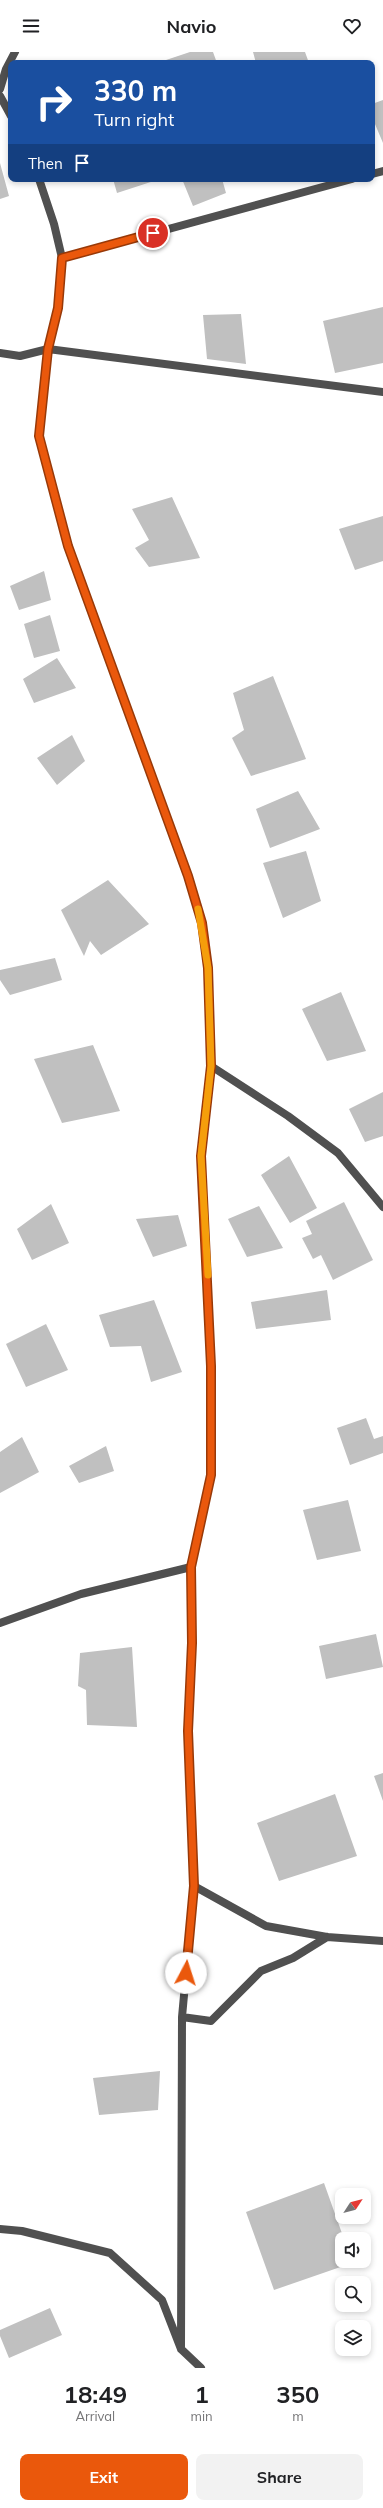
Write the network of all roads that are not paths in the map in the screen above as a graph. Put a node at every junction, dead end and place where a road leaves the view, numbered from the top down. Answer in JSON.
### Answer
{"nodes":[{"id":1,"x":8,"y":65,"type":"edge"},
{"id":2,"x":0,"y":89,"type":"edge"},
{"id":3,"x":0,"y":96,"type":"edge"},
{"id":4,"x":8,"y":111,"type":"edge"},
{"id":5,"x":40,"y":182,"type":"edge"},
{"id":6,"x":341,"y":182,"type":"edge"},
{"id":7,"x":62,"y":258,"type":"junction"},
{"id":8,"x":48,"y":349,"type":"junction"},
{"id":9,"x":0,"y":353,"type":"edge"},
{"id":10,"x":383,"y":392,"type":"edge"},
{"id":11,"x":211,"y":1066,"type":"junction"},
{"id":12,"x":383,"y":1207,"type":"edge"},
{"id":13,"x":191,"y":1567,"type":"junction"},
{"id":14,"x":0,"y":1623,"type":"edge"},
{"id":15,"x":194,"y":1886,"type":"junction"},
{"id":16,"x":327,"y":1937,"type":"junction"},
{"id":17,"x":383,"y":1941,"type":"edge"},
{"id":18,"x":182,"y":2017,"type":"junction"},
{"id":19,"x":0,"y":2229,"type":"edge"},
{"id":20,"x":181,"y":2349,"type":"junction"},
{"id":21,"x":201,"y":2368,"type":"edge"}],
"edges":[{"from":1,"to":2,"type":"street"},
{"from":3,"to":4,"type":"street"},
{"from":5,"to":7,"type":"street"},
{"from":6,"to":7,"type":"street"},
{"from":7,"to":8,"type":"street"},
{"from":8,"to":9,"type":"street"},
{"from":8,"to":10,"type":"street"},
{"from":8,"to":11,"type":"street"},
{"from":11,"to":12,"type":"street"},
{"from":11,"to":13,"type":"street"},
{"from":13,"to":14,"type":"street"},
{"from":13,"to":15,"type":"street"},
{"from":15,"to":16,"type":"street"},
{"from":15,"to":18,"type":"street"},
{"from":16,"to":17,"type":"street"},
{"from":16,"to":18,"type":"street"},
{"from":18,"to":20,"type":"street"},
{"from":19,"to":20,"type":"street"},
{"from":20,"to":21,"type":"street"}]}
